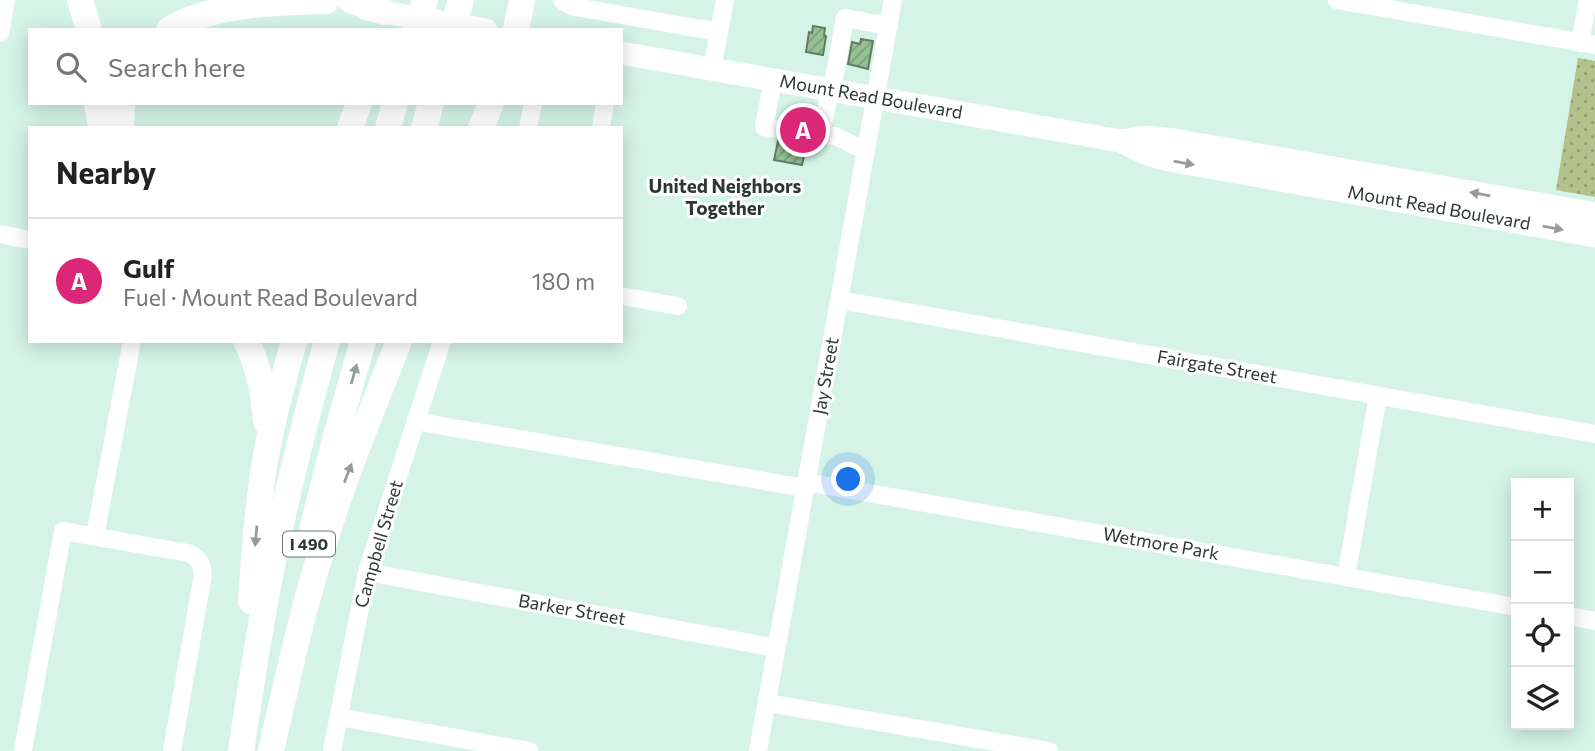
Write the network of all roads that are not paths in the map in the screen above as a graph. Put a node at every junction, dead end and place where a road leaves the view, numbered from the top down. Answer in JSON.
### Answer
{"nodes":[{"id":1,"x":6,"y":0,"type":"edge"},
{"id":2,"x":80,"y":0,"type":"edge"},
{"id":3,"x":331,"y":0,"type":"edge"},
{"id":4,"x":425,"y":0,"type":"edge"},
{"id":5,"x":461,"y":0,"type":"edge"},
{"id":6,"x":522,"y":0,"type":"edge"},
{"id":7,"x":562,"y":0,"type":"edge"},
{"id":8,"x":725,"y":0,"type":"edge"},
{"id":9,"x":893,"y":0,"type":"edge"},
{"id":10,"x":1337,"y":0,"type":"edge"},
{"id":11,"x":1588,"y":0,"type":"edge"},
{"id":12,"x":386,"y":14,"type":"edge"},
{"id":13,"x":889,"y":26,"type":"junction"},
{"id":14,"x":88,"y":28,"type":"edge"},
{"id":15,"x":172,"y":28,"type":"edge"},
{"id":16,"x":417,"y":28,"type":"edge"},
{"id":17,"x":453,"y":28,"type":"edge"},
{"id":18,"x":474,"y":28,"type":"edge"},
{"id":19,"x":516,"y":28,"type":"edge"},
{"id":20,"x":719,"y":32,"type":"junction"},
{"id":21,"x":0,"y":33,"type":"edge"},
{"id":22,"x":1588,"y":44,"type":"edge"},
{"id":23,"x":623,"y":53,"type":"edge"},
{"id":24,"x":712,"y":69,"type":"junction"},
{"id":25,"x":773,"y":80,"type":"junction"},
{"id":26,"x":831,"y":90,"type":"junction"},
{"id":27,"x":876,"y":98,"type":"junction"},
{"id":28,"x":97,"y":105,"type":"edge"},
{"id":29,"x":122,"y":105,"type":"edge"},
{"id":30,"x":359,"y":105,"type":"edge"},
{"id":31,"x":394,"y":105,"type":"edge"},
{"id":32,"x":430,"y":105,"type":"edge"},
{"id":33,"x":490,"y":105,"type":"edge"},
{"id":34,"x":533,"y":105,"type":"edge"},
{"id":35,"x":605,"y":105,"type":"edge"},
{"id":36,"x":101,"y":126,"type":"edge"},
{"id":37,"x":121,"y":126,"type":"edge"},
{"id":38,"x":353,"y":126,"type":"edge"},
{"id":39,"x":389,"y":126,"type":"edge"},
{"id":40,"x":425,"y":126,"type":"edge"},
{"id":41,"x":482,"y":126,"type":"edge"},
{"id":42,"x":528,"y":126,"type":"edge"},
{"id":43,"x":601,"y":126,"type":"edge"},
{"id":44,"x":803,"y":133,"type":"junction"},
{"id":45,"x":1121,"y":141,"type":"junction"},
{"id":46,"x":866,"y":151,"type":"junction"},
{"id":47,"x":1595,"y":214,"type":"edge"},
{"id":48,"x":0,"y":234,"type":"edge"},
{"id":49,"x":1595,"y":236,"type":"edge"},
{"id":50,"x":28,"y":240,"type":"edge"},
{"id":51,"x":623,"y":296,"type":"edge"},
{"id":52,"x":839,"y":300,"type":"junction"},
{"id":53,"x":678,"y":306,"type":"dead end"},
{"id":54,"x":131,"y":343,"type":"edge"},
{"id":55,"x":247,"y":343,"type":"edge"},
{"id":56,"x":293,"y":343,"type":"edge"},
{"id":57,"x":326,"y":343,"type":"edge"},
{"id":58,"x":362,"y":343,"type":"edge"},
{"id":59,"x":398,"y":343,"type":"edge"},
{"id":60,"x":441,"y":343,"type":"edge"},
{"id":61,"x":1378,"y":396,"type":"junction"},
{"id":62,"x":416,"y":420,"type":"junction"},
{"id":63,"x":1595,"y":434,"type":"edge"},
{"id":64,"x":264,"y":468,"type":"junction"},
{"id":65,"x":806,"y":485,"type":"junction"},
{"id":66,"x":95,"y":536,"type":"junction"},
{"id":67,"x":367,"y":572,"type":"junction"},
{"id":68,"x":1346,"y":577,"type":"junction"},
{"id":69,"x":1511,"y":606,"type":"edge"},
{"id":70,"x":1574,"y":617,"type":"edge"},
{"id":71,"x":1595,"y":621,"type":"edge"},
{"id":72,"x":776,"y":648,"type":"junction"},
{"id":73,"x":766,"y":703,"type":"junction"},
{"id":74,"x":339,"y":718,"type":"junction"},
{"id":75,"x":23,"y":751,"type":"edge"},
{"id":76,"x":172,"y":751,"type":"edge"},
{"id":77,"x":240,"y":751,"type":"edge"},
{"id":78,"x":270,"y":751,"type":"edge"},
{"id":79,"x":332,"y":751,"type":"edge"},
{"id":80,"x":529,"y":751,"type":"edge"},
{"id":81,"x":758,"y":751,"type":"edge"},
{"id":82,"x":1049,"y":751,"type":"edge"}],
"edges":[{"from":1,"to":21,"type":"street"},
{"from":2,"to":14,"type":"highway"},
{"from":3,"to":12,"type":"highway"},
{"from":3,"to":15,"type":"highway"},
{"from":4,"to":16,"type":"highway"},
{"from":5,"to":17,"type":"highway"},
{"from":6,"to":19,"type":"highway"},
{"from":7,"to":20,"type":"street"},
{"from":8,"to":20,"type":"street"},
{"from":9,"to":13,"type":"street","name":"Jay Street"},
{"from":10,"to":22,"type":"street"},
{"from":11,"to":22,"type":"street"},
{"from":12,"to":18,"type":"main road"},
{"from":13,"to":26,"type":"street"},
{"from":13,"to":27,"type":"street","name":"Jay Street"},
{"from":20,"to":24,"type":"street"},
{"from":23,"to":24,"type":"main road","name":"Mount Read Boulevard"},
{"from":24,"to":25,"type":"main road","name":"Mount Read Boulevard"},
{"from":25,"to":26,"type":"main road","name":"Mount Read Boulevard"},
{"from":25,"to":44,"type":"street"},
{"from":26,"to":27,"type":"main road","name":"Mount Read Boulevard"},
{"from":26,"to":44,"type":"street"},
{"from":27,"to":45,"type":"main road","name":"Mount Read Boulevard"},
{"from":27,"to":46,"type":"street","name":"Jay Street"},
{"from":28,"to":36,"type":"highway"},
{"from":29,"to":37,"type":"highway"},
{"from":30,"to":38,"type":"highway"},
{"from":31,"to":39,"type":"highway"},
{"from":32,"to":40,"type":"highway"},
{"from":33,"to":41,"type":"highway"},
{"from":34,"to":42,"type":"street"},
{"from":35,"to":43,"type":"street"},
{"from":44,"to":46,"type":"street"},
{"from":47,"to":45,"type":"main road","name":"Mount Read Boulevard","one_way":true},
{"from":45,"to":49,"type":"main road","name":"Mount Read Boulevard","one_way":true},
{"from":46,"to":52,"type":"street","name":"Jay Street"},
{"from":48,"to":50,"type":"street"},
{"from":51,"to":53,"type":"street"},
{"from":52,"to":61,"type":"street","name":"Fairgate Street"},
{"from":52,"to":65,"type":"street","name":"Jay Street"},
{"from":54,"to":66,"type":"street"},
{"from":55,"to":64,"type":"highway"},
{"from":56,"to":64,"type":"highway"},
{"from":57,"to":77,"type":"highway","number":"I 490"},
{"from":78,"to":58,"type":"highway","number":"I 490","one_way":true},
{"from":78,"to":59,"type":"highway","one_way":true},
{"from":60,"to":62,"type":"street","name":"Campbell Street"},
{"from":61,"to":63,"type":"street","name":"Fairgate Street"},
{"from":61,"to":68,"type":"street"},
{"from":62,"to":65,"type":"street","name":"Wetmore Park"},
{"from":62,"to":67,"type":"street","name":"Campbell Street"},
{"from":64,"to":77,"type":"highway","one_way":true},
{"from":65,"to":68,"type":"street","name":"Wetmore Park"},
{"from":65,"to":72,"type":"street","name":"Jay Street"},
{"from":66,"to":75,"type":"street"},
{"from":66,"to":76,"type":"street"},
{"from":67,"to":72,"type":"street","name":"Barker Street"},
{"from":67,"to":74,"type":"street","name":"Campbell Street"},
{"from":68,"to":69,"type":"street","name":"Wetmore Park"},
{"from":70,"to":71,"type":"street"},
{"from":72,"to":73,"type":"street","name":"Jay Street"},
{"from":73,"to":81,"type":"street","name":"Jay Street"},
{"from":73,"to":82,"type":"street"},
{"from":74,"to":79,"type":"street","name":"Campbell Street"},
{"from":74,"to":80,"type":"street"}]}
